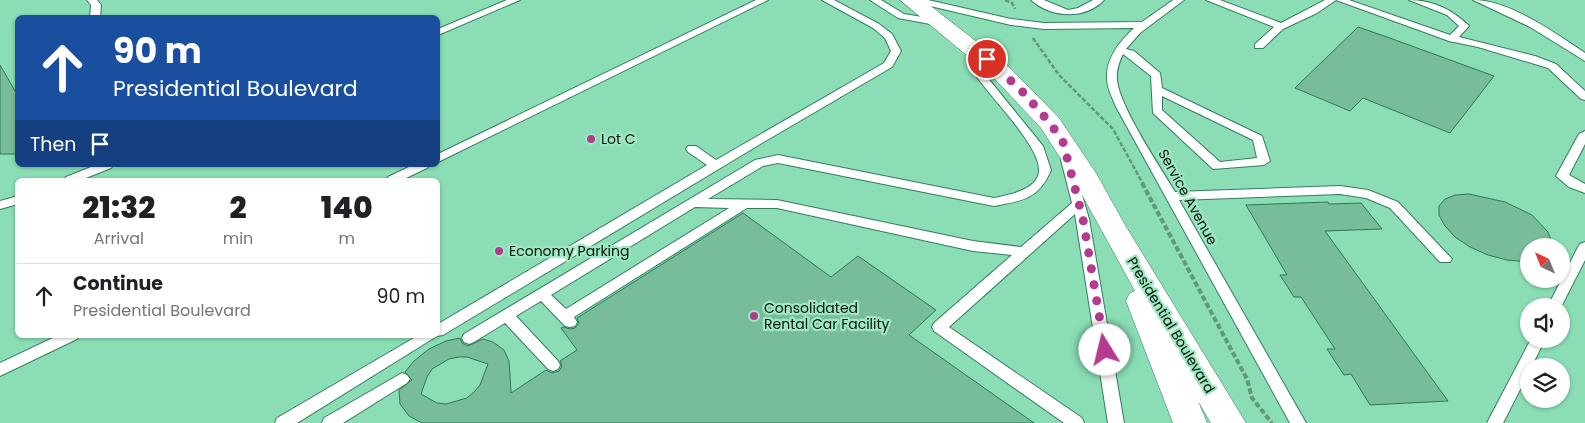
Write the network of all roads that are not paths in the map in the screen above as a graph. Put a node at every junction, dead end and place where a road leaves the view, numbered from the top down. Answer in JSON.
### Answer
{"nodes":[{"id":1,"x":92,"y":0,"type":"edge"},
{"id":2,"x":515,"y":0,"type":"edge"},
{"id":3,"x":762,"y":0,"type":"edge"},
{"id":4,"x":827,"y":0,"type":"edge"},
{"id":5,"x":875,"y":0,"type":"edge"},
{"id":6,"x":910,"y":0,"type":"edge"},
{"id":7,"x":916,"y":0,"type":"edge"},
{"id":8,"x":1036,"y":0,"type":"edge"},
{"id":9,"x":1099,"y":0,"type":"edge"},
{"id":10,"x":1179,"y":0,"type":"edge"},
{"id":11,"x":1211,"y":0,"type":"edge"},
{"id":12,"x":1331,"y":0,"type":"edge"},
{"id":13,"x":1340,"y":0,"type":"edge"},
{"id":14,"x":1414,"y":0,"type":"edge"},
{"id":15,"x":1478,"y":0,"type":"edge"},
{"id":16,"x":95,"y":15,"type":"edge"},
{"id":17,"x":941,"y":23,"type":"junction"},
{"id":18,"x":1145,"y":25,"type":"junction"},
{"id":19,"x":1281,"y":26,"type":"junction"},
{"id":20,"x":440,"y":31,"type":"edge"},
{"id":21,"x":1452,"y":39,"type":"junction"},
{"id":22,"x":1259,"y":46,"type":"dead end"},
{"id":23,"x":1120,"y":50,"type":"junction"},
{"id":24,"x":1585,"y":58,"type":"edge"},
{"id":25,"x":987,"y":59,"type":"junction"},
{"id":26,"x":1156,"y":90,"type":"junction"},
{"id":27,"x":1585,"y":96,"type":"edge"},
{"id":28,"x":1585,"y":134,"type":"edge"},
{"id":29,"x":1063,"y":142,"type":"junction"},
{"id":30,"x":692,"y":149,"type":"dead end"},
{"id":31,"x":440,"y":157,"type":"edge"},
{"id":32,"x":716,"y":166,"type":"junction"},
{"id":33,"x":102,"y":167,"type":"edge"},
{"id":34,"x":419,"y":167,"type":"edge"},
{"id":35,"x":75,"y":178,"type":"edge"},
{"id":36,"x":396,"y":178,"type":"edge"},
{"id":37,"x":1585,"y":190,"type":"edge"},
{"id":38,"x":1170,"y":196,"type":"junction"},
{"id":39,"x":15,"y":201,"type":"edge"},
{"id":40,"x":692,"y":203,"type":"junction"},
{"id":41,"x":746,"y":204,"type":"junction"},
{"id":42,"x":1079,"y":204,"type":"junction"},
{"id":43,"x":0,"y":205,"type":"edge"},
{"id":44,"x":1113,"y":228,"type":"junction"},
{"id":45,"x":1585,"y":247,"type":"edge"},
{"id":46,"x":1024,"y":252,"type":"junction"},
{"id":47,"x":1445,"y":259,"type":"dead end"},
{"id":48,"x":542,"y":294,"type":"junction"},
{"id":49,"x":1559,"y":298,"type":"edge"},
{"id":50,"x":506,"y":315,"type":"junction"},
{"id":51,"x":440,"y":330,"type":"edge"},
{"id":52,"x":66,"y":338,"type":"edge"},
{"id":53,"x":426,"y":338,"type":"edge"},
{"id":54,"x":469,"y":338,"type":"dead end"},
{"id":55,"x":1533,"y":348,"type":"edge"},
{"id":56,"x":553,"y":365,"type":"dead end"},
{"id":57,"x":0,"y":370,"type":"edge"},
{"id":58,"x":402,"y":379,"type":"dead end"},
{"id":59,"x":1185,"y":414,"type":"edge"},
{"id":60,"x":283,"y":423,"type":"edge"},
{"id":61,"x":330,"y":423,"type":"edge"},
{"id":62,"x":1076,"y":423,"type":"edge"},
{"id":63,"x":1116,"y":423,"type":"edge"},
{"id":64,"x":1229,"y":423,"type":"edge"},
{"id":65,"x":1298,"y":423,"type":"edge"},
{"id":66,"x":1495,"y":423,"type":"edge"}],
"edges":[{"from":1,"to":16,"type":"lane"},
{"from":2,"to":20,"type":"lane"},
{"from":3,"to":31,"type":"lane"},
{"from":4,"to":32,"type":"lane"},
{"from":5,"to":17,"type":"lane"},
{"from":6,"to":17,"type":"main road","name":"Presidential Boulevard"},
{"from":7,"to":18,"type":"lane"},
{"from":8,"to":9,"type":"lane"},
{"from":10,"to":18,"type":"lane","name":"Service Avenue"},
{"from":11,"to":19,"type":"lane"},
{"from":12,"to":19,"type":"lane"},
{"from":13,"to":21,"type":"lane"},
{"from":14,"to":21,"type":"lane"},
{"from":15,"to":24,"type":"lane"},
{"from":17,"to":25,"type":"main road","name":"Presidential Boulevard"},
{"from":18,"to":23,"type":"lane","name":"Service Avenue"},
{"from":19,"to":22,"type":"lane"},
{"from":21,"to":27,"type":"lane"},
{"from":23,"to":26,"type":"lane"},
{"from":23,"to":38,"type":"lane","name":"Service Avenue"},
{"from":25,"to":29,"type":"main road","name":"Presidential Boulevard"},
{"from":25,"to":40,"type":"lane"},
{"from":26,"to":26,"type":"lane"},
{"from":28,"to":37,"type":"lane"},
{"from":29,"to":42,"type":"lane"},
{"from":29,"to":44,"type":"main road","name":"Presidential Boulevard"},
{"from":30,"to":32,"type":"lane"},
{"from":32,"to":51,"type":"lane"},
{"from":33,"to":35,"type":"lane"},
{"from":34,"to":36,"type":"lane"},
{"from":38,"to":47,"type":"lane"},
{"from":38,"to":65,"type":"lane","name":"Service Avenue"},
{"from":39,"to":43,"type":"lane"},
{"from":40,"to":41,"type":"lane"},
{"from":40,"to":48,"type":"lane"},
{"from":41,"to":46,"type":"lane"},
{"from":41,"to":48,"type":"lane"},
{"from":42,"to":46,"type":"lane"},
{"from":42,"to":63,"type":"lane"},
{"from":44,"to":59,"type":"main road","name":"Presidential Boulevard"},
{"from":44,"to":64,"type":"main road","name":"Presidential Boulevard"},
{"from":45,"to":49,"type":"lane"},
{"from":46,"to":62,"type":"lane"},
{"from":48,"to":50,"type":"lane"},
{"from":50,"to":54,"type":"lane"},
{"from":50,"to":56,"type":"lane"},
{"from":52,"to":57,"type":"lane"},
{"from":53,"to":60,"type":"lane"},
{"from":55,"to":66,"type":"lane"},
{"from":58,"to":61,"type":"lane"}]}
